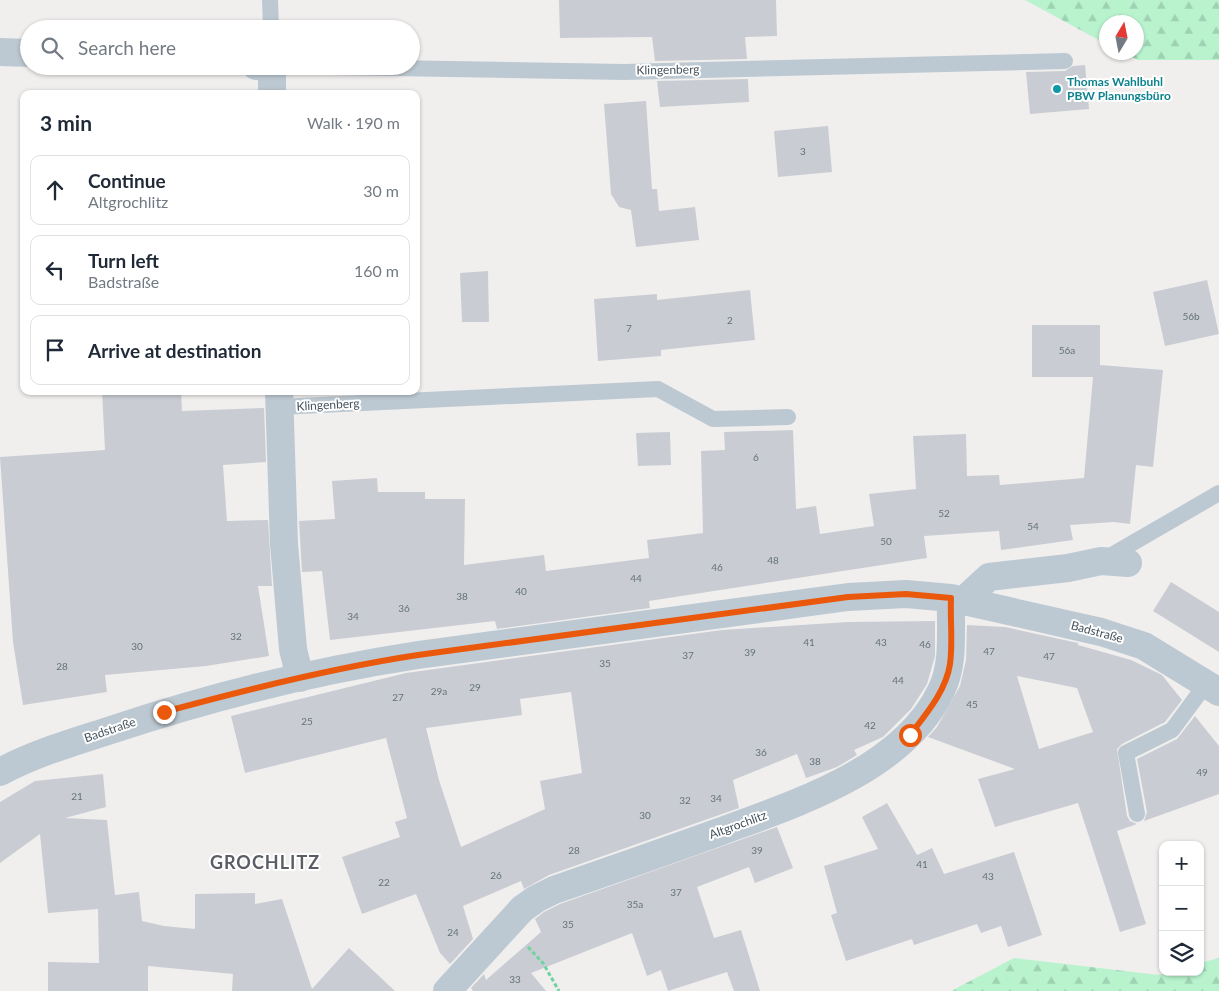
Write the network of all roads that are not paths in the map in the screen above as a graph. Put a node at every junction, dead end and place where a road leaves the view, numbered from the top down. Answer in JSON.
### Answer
{"nodes":[{"id":1,"x":270,"y":0,"type":"edge"},
{"id":2,"x":271,"y":20,"type":"edge"},
{"id":3,"x":0,"y":52,"type":"edge"},
{"id":4,"x":20,"y":53,"type":"edge"},
{"id":5,"x":1065,"y":61,"type":"dead end"},
{"id":6,"x":420,"y":69,"type":"edge"},
{"id":7,"x":268,"y":75,"type":"edge"},
{"id":8,"x":271,"y":90,"type":"edge"},
{"id":9,"x":279,"y":399,"type":"edge"},
{"id":10,"x":788,"y":418,"type":"dead end"},
{"id":11,"x":1219,"y":493,"type":"edge"},
{"id":12,"x":1101,"y":561,"type":"junction"},
{"id":13,"x":1128,"y":563,"type":"dead end"},
{"id":14,"x":957,"y":599,"type":"junction"},
{"id":15,"x":300,"y":678,"type":"junction"},
{"id":16,"x":1212,"y":688,"type":"edge"},
{"id":17,"x":0,"y":772,"type":"edge"},
{"id":18,"x":1137,"y":814,"type":"dead end"},
{"id":19,"x":447,"y":991,"type":"edge"}],
"edges":[{"from":1,"to":2,"type":"lane"},
{"from":3,"to":4,"type":"street"},
{"from":5,"to":6,"type":"lane","name":"Klingenberg"},
{"from":7,"to":8,"type":"street","name":"Klingenberg"},
{"from":9,"to":10,"type":"lane","name":"Klingenberg"},
{"from":9,"to":15,"type":"street","name":"Klingenberg"},
{"from":11,"to":12,"type":"lane"},
{"from":12,"to":13,"type":"street"},
{"from":12,"to":14,"type":"street"},
{"from":14,"to":15,"type":"street","name":"Badstraße"},
{"from":14,"to":16,"type":"street","name":"Badstraße"},
{"from":14,"to":19,"type":"street","name":"Altgrochlitz"},
{"from":15,"to":17,"type":"street","name":"Badstraße"},
{"from":16,"to":18,"type":"lane"}]}
